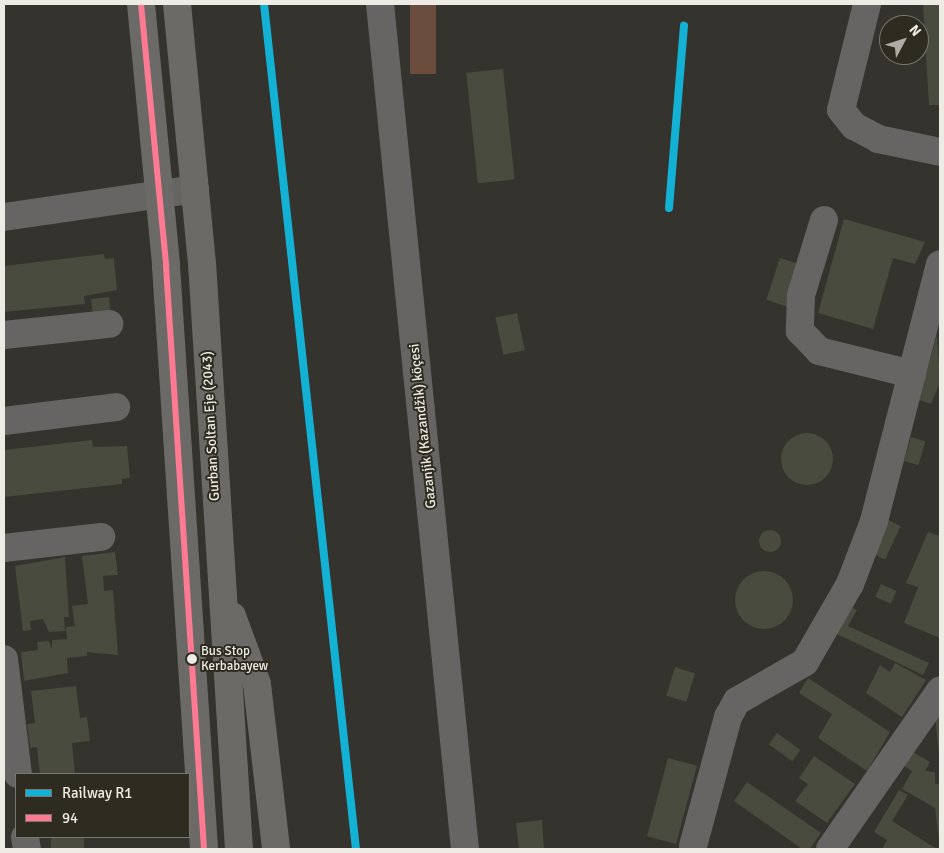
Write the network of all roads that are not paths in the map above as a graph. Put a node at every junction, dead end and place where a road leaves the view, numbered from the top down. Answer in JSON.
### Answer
{"nodes":[{"id":1,"x":141,"y":4,"type":"edge"},
{"id":2,"x":176,"y":4,"type":"edge"},
{"id":3,"x":380,"y":4,"type":"edge"},
{"id":4,"x":867,"y":4,"type":"edge"},
{"id":5,"x":940,"y":152,"type":"edge"},
{"id":6,"x":195,"y":189,"type":"junction"},
{"id":7,"x":160,"y":194,"type":"junction"},
{"id":8,"x":4,"y":217,"type":"edge"},
{"id":9,"x":824,"y":220,"type":"dead end"},
{"id":10,"x":940,"y":264,"type":"edge"},
{"id":11,"x":109,"y":324,"type":"dead end"},
{"id":12,"x":4,"y":335,"type":"edge"},
{"id":13,"x":912,"y":374,"type":"junction"},
{"id":14,"x":116,"y":407,"type":"dead end"},
{"id":15,"x":4,"y":421,"type":"edge"},
{"id":16,"x":101,"y":537,"type":"dead end"},
{"id":17,"x":4,"y":548,"type":"edge"},
{"id":18,"x":221,"y":586,"type":"junction"},
{"id":19,"x":4,"y":659,"type":"edge"},
{"id":20,"x":940,"y":691,"type":"edge"},
{"id":21,"x":18,"y":773,"type":"edge"},
{"id":22,"x":693,"y":846,"type":"dead end"},
{"id":23,"x":204,"y":849,"type":"edge"},
{"id":24,"x":239,"y":849,"type":"edge"},
{"id":25,"x":276,"y":849,"type":"edge"},
{"id":26,"x":465,"y":849,"type":"edge"},
{"id":27,"x":830,"y":849,"type":"edge"}],
"edges":[{"from":1,"to":7,"type":"highway"},
{"from":2,"to":6,"type":"highway","name":"Gurban Soltan Eje (2043)"},
{"from":3,"to":26,"type":"street","name":"Gazanjik (Kazandžik) köçesi"},
{"from":4,"to":5,"type":"street"},
{"from":6,"to":7,"type":"street"},
{"from":6,"to":18,"type":"highway","name":"Gurban Soltan Eje (2043)"},
{"from":7,"to":8,"type":"street"},
{"from":7,"to":23,"type":"highway"},
{"from":9,"to":13,"type":"street"},
{"from":10,"to":13,"type":"street"},
{"from":11,"to":12,"type":"street"},
{"from":13,"to":22,"type":"street"},
{"from":14,"to":15,"type":"street"},
{"from":16,"to":17,"type":"street"},
{"from":18,"to":24,"type":"highway","name":"Gurban Soltan Eje (2043)"},
{"from":18,"to":25,"type":"highway"},
{"from":19,"to":21,"type":"street"},
{"from":20,"to":27,"type":"street"}]}
